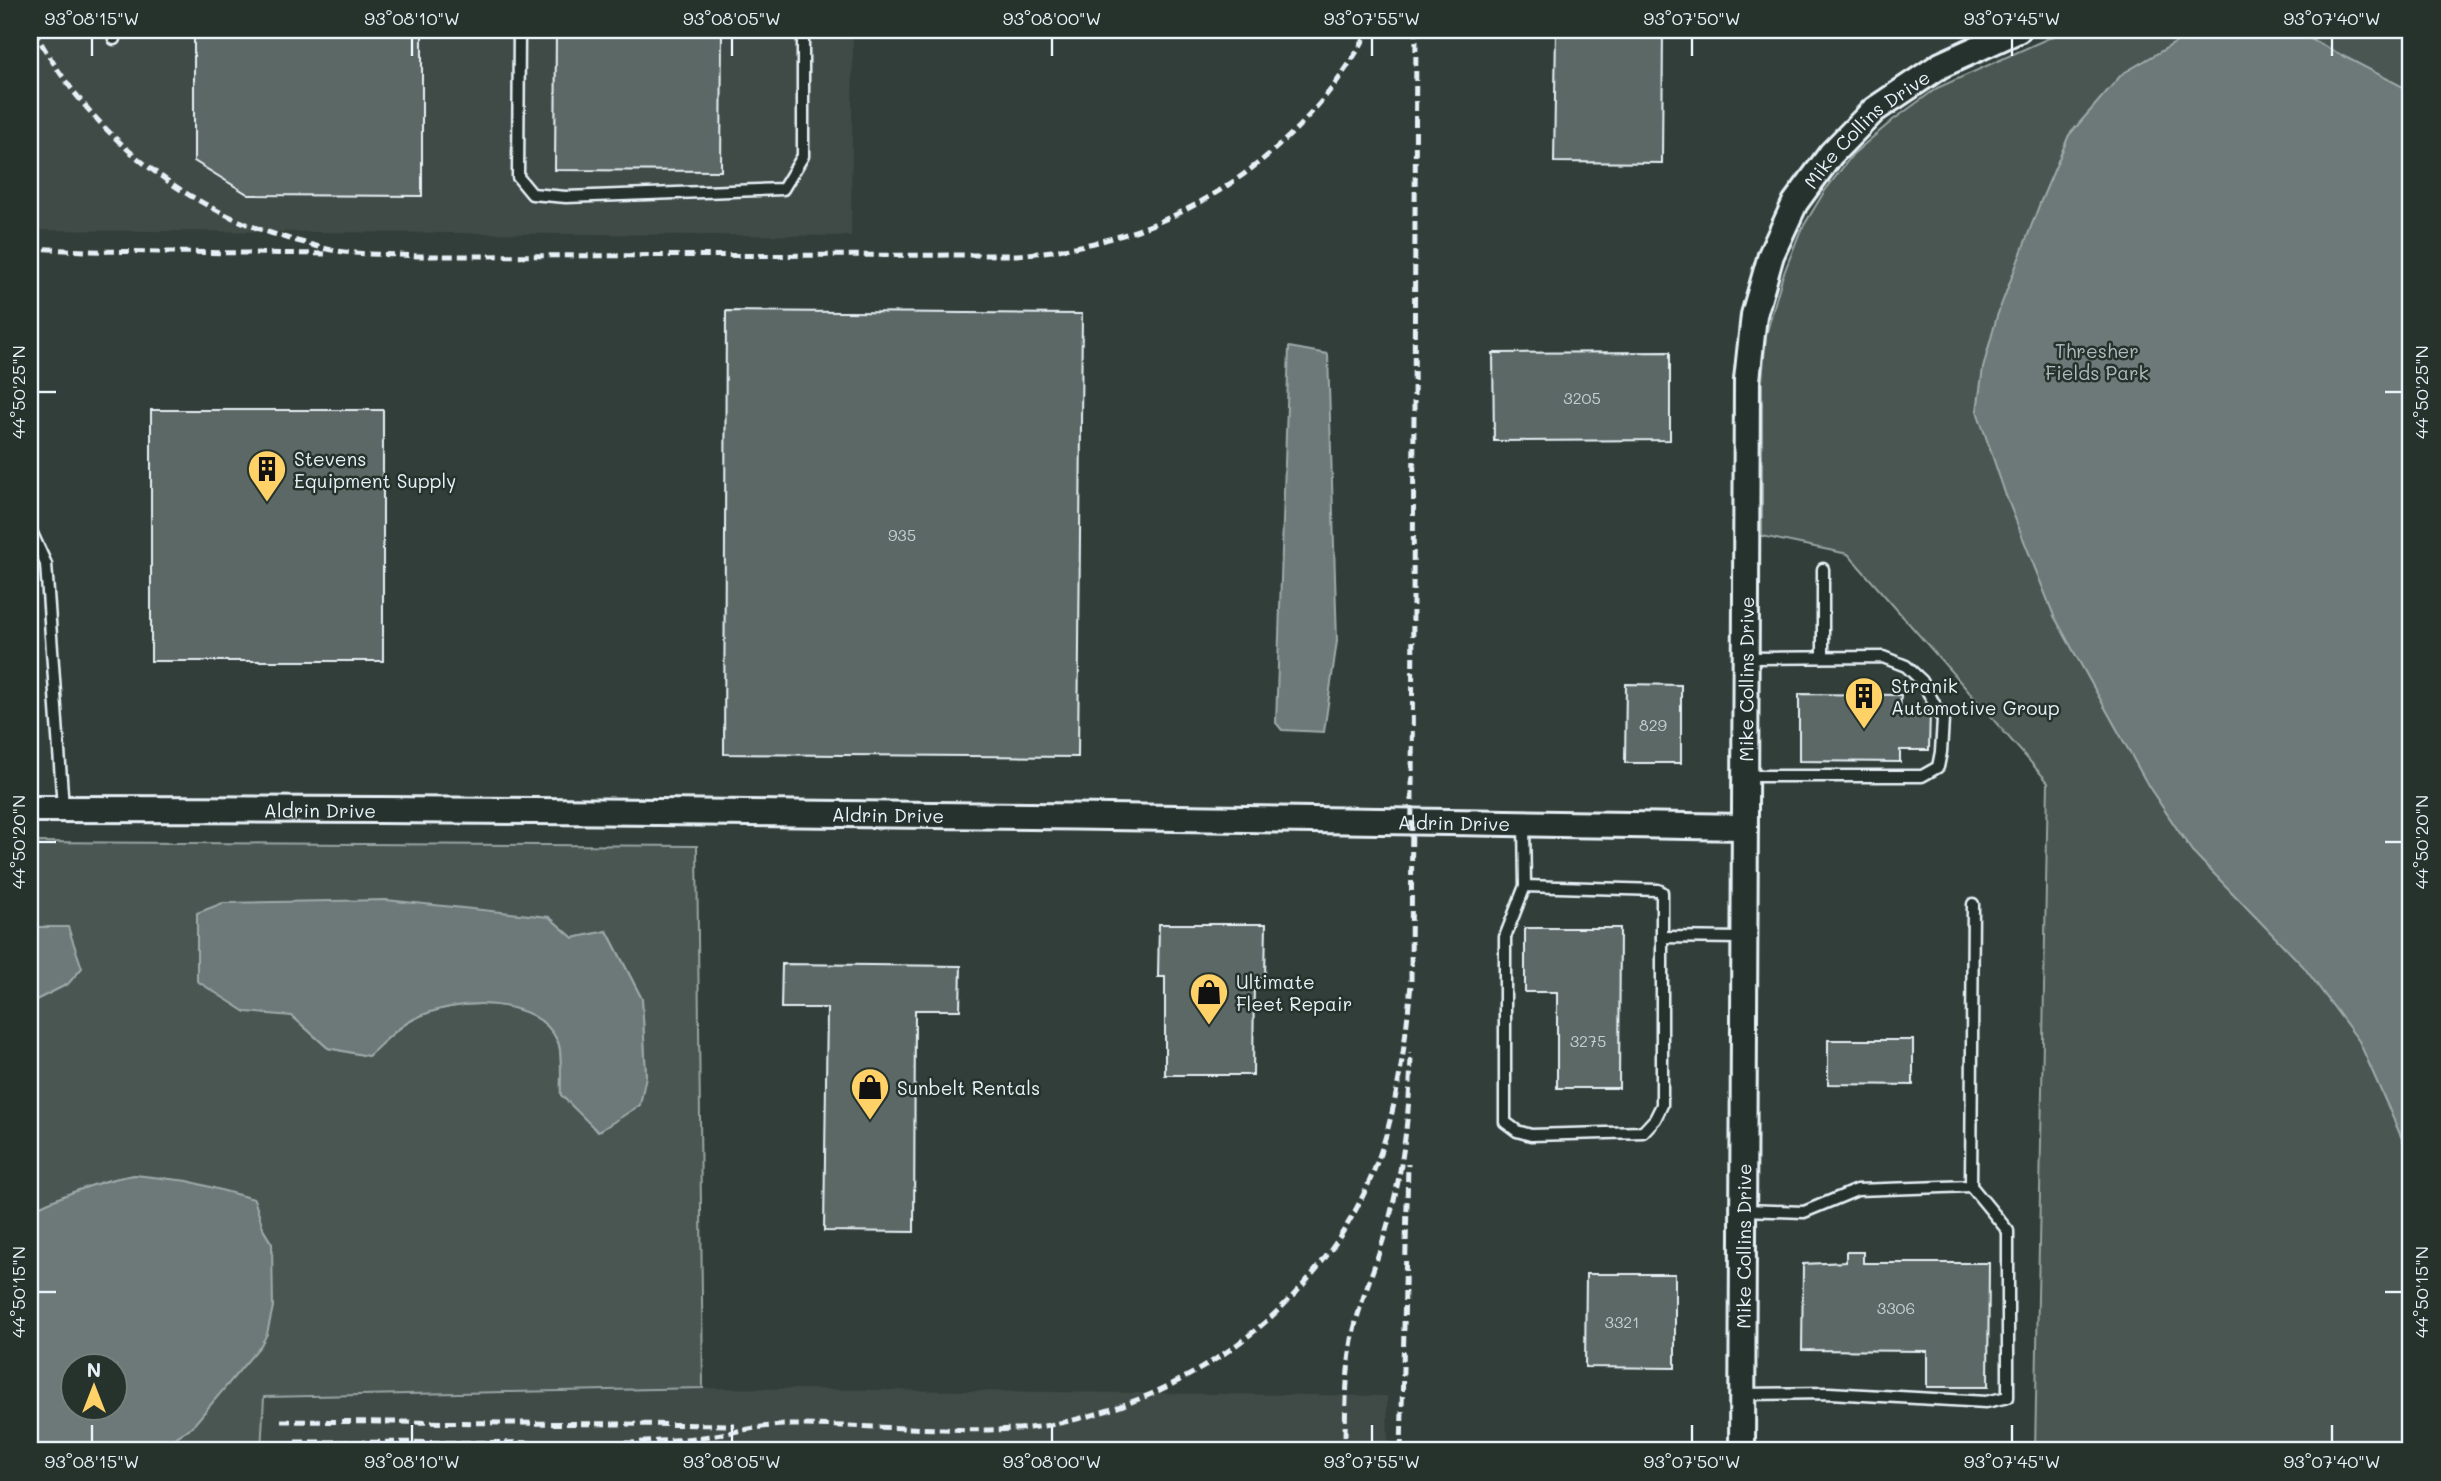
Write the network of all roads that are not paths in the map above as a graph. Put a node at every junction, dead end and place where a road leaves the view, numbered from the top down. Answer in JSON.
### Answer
{"nodes":[{"id":1,"x":519,"y":30,"type":"edge"},
{"id":2,"x":803,"y":30,"type":"edge"},
{"id":3,"x":2018,"y":30,"type":"edge"},
{"id":4,"x":30,"y":529,"type":"edge"},
{"id":5,"x":1823,"y":569,"type":"dead end"},
{"id":6,"x":1823,"y":657,"type":"junction"},
{"id":7,"x":1746,"y":658,"type":"junction"},
{"id":8,"x":1746,"y":776,"type":"junction"},
{"id":9,"x":30,"y":808,"type":"edge"},
{"id":10,"x":63,"y":808,"type":"junction"},
{"id":11,"x":1524,"y":823,"type":"junction"},
{"id":12,"x":1745,"y":827,"type":"junction"},
{"id":13,"x":1525,"y":886,"type":"junction"},
{"id":14,"x":1973,"y":904,"type":"dead end"},
{"id":15,"x":1662,"y":937,"type":"junction"},
{"id":16,"x":1745,"y":938,"type":"junction"},
{"id":17,"x":1971,"y":1186,"type":"junction"},
{"id":18,"x":1743,"y":1210,"type":"junction"},
{"id":19,"x":1742,"y":1394,"type":"junction"},
{"id":20,"x":1742,"y":1451,"type":"edge"}],
"edges":[{"from":1,"to":2,"type":"lane"},
{"from":3,"to":7,"type":"street","name":"Mike Collins Drive"},
{"from":4,"to":10,"type":"lane"},
{"from":5,"to":6,"type":"lane"},
{"from":6,"to":7,"type":"lane"},
{"from":6,"to":8,"type":"lane"},
{"from":7,"to":8,"type":"street","name":"Mike Collins Drive"},
{"from":8,"to":12,"type":"street","name":"Mike Collins Drive"},
{"from":9,"to":10,"type":"street","name":"Aldrin Drive"},
{"from":10,"to":11,"type":"street","name":"Aldrin Drive"},
{"from":11,"to":12,"type":"street","name":"Aldrin Drive"},
{"from":11,"to":13,"type":"lane"},
{"from":12,"to":16,"type":"street","name":"Mike Collins Drive"},
{"from":13,"to":15,"type":"lane"},
{"from":13,"to":15,"type":"lane"},
{"from":14,"to":17,"type":"lane"},
{"from":15,"to":16,"type":"lane"},
{"from":16,"to":18,"type":"street","name":"Mike Collins Drive"},
{"from":17,"to":18,"type":"lane"},
{"from":17,"to":19,"type":"lane"},
{"from":18,"to":19,"type":"street","name":"Mike Collins Drive"},
{"from":19,"to":20,"type":"street","name":"Mike Collins Drive"}]}
